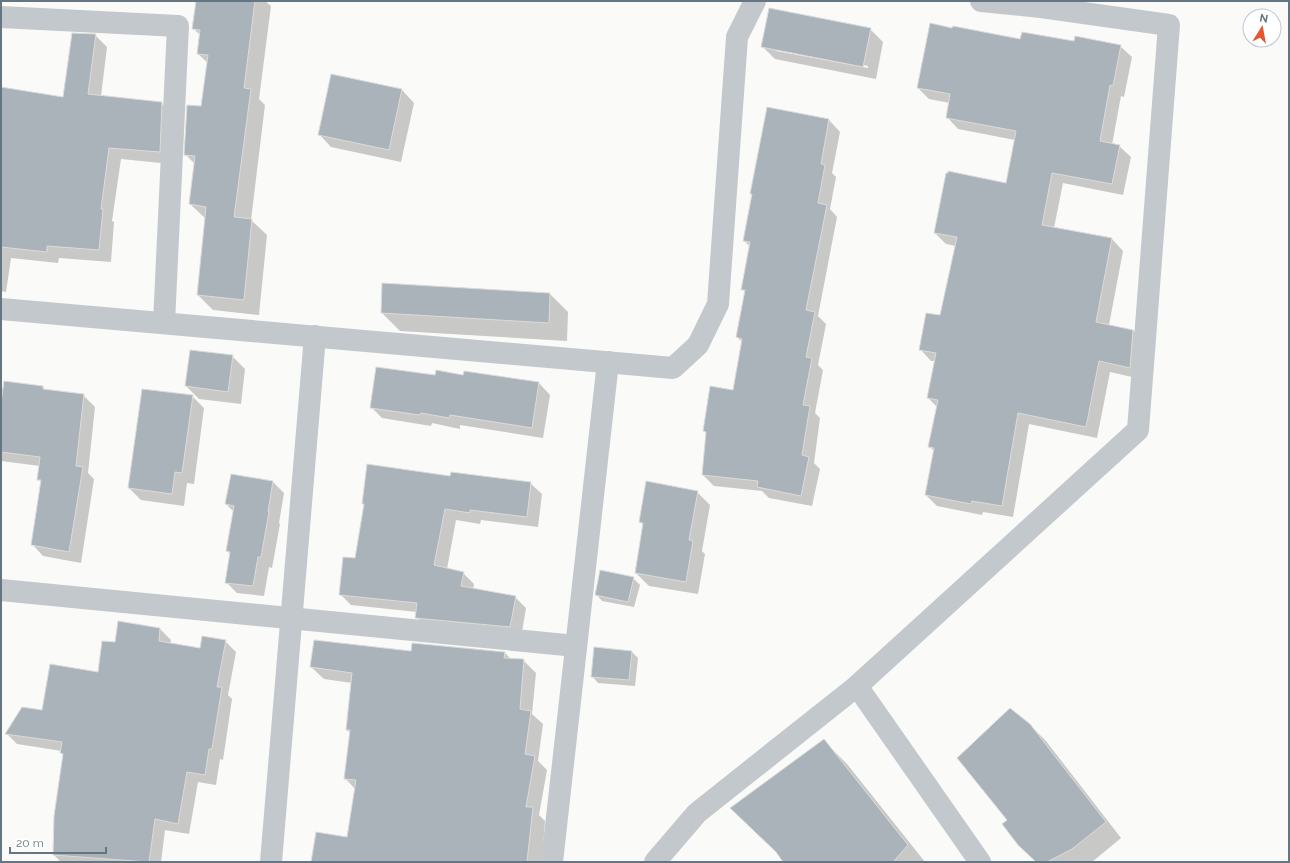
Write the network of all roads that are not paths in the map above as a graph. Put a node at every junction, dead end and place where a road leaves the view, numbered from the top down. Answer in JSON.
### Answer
{"nodes":[{"id":1,"x":755,"y":1,"type":"edge"},
{"id":2,"x":981,"y":1,"type":"edge"},
{"id":3,"x":1,"y":17,"type":"edge"},
{"id":4,"x":1,"y":309,"type":"edge"},
{"id":5,"x":164,"y":323,"type":"junction"},
{"id":6,"x":315,"y":336,"type":"junction"},
{"id":7,"x":608,"y":362,"type":"junction"},
{"id":8,"x":1,"y":590,"type":"edge"},
{"id":9,"x":292,"y":618,"type":"junction"},
{"id":10,"x":576,"y":646,"type":"junction"},
{"id":11,"x":857,"y":686,"type":"junction"},
{"id":12,"x":271,"y":862,"type":"edge"},
{"id":13,"x":552,"y":862,"type":"edge"},
{"id":14,"x":655,"y":862,"type":"edge"},
{"id":15,"x":980,"y":862,"type":"edge"}],
"edges":[{"from":1,"to":7,"type":"street"},
{"from":2,"to":11,"type":"street"},
{"from":3,"to":5,"type":"street"},
{"from":4,"to":5,"type":"street"},
{"from":5,"to":6,"type":"street"},
{"from":6,"to":7,"type":"street"},
{"from":6,"to":9,"type":"street"},
{"from":7,"to":10,"type":"street"},
{"from":8,"to":9,"type":"street"},
{"from":9,"to":10,"type":"street"},
{"from":9,"to":12,"type":"street"},
{"from":10,"to":13,"type":"street"},
{"from":11,"to":14,"type":"street"},
{"from":11,"to":15,"type":"street"}]}
